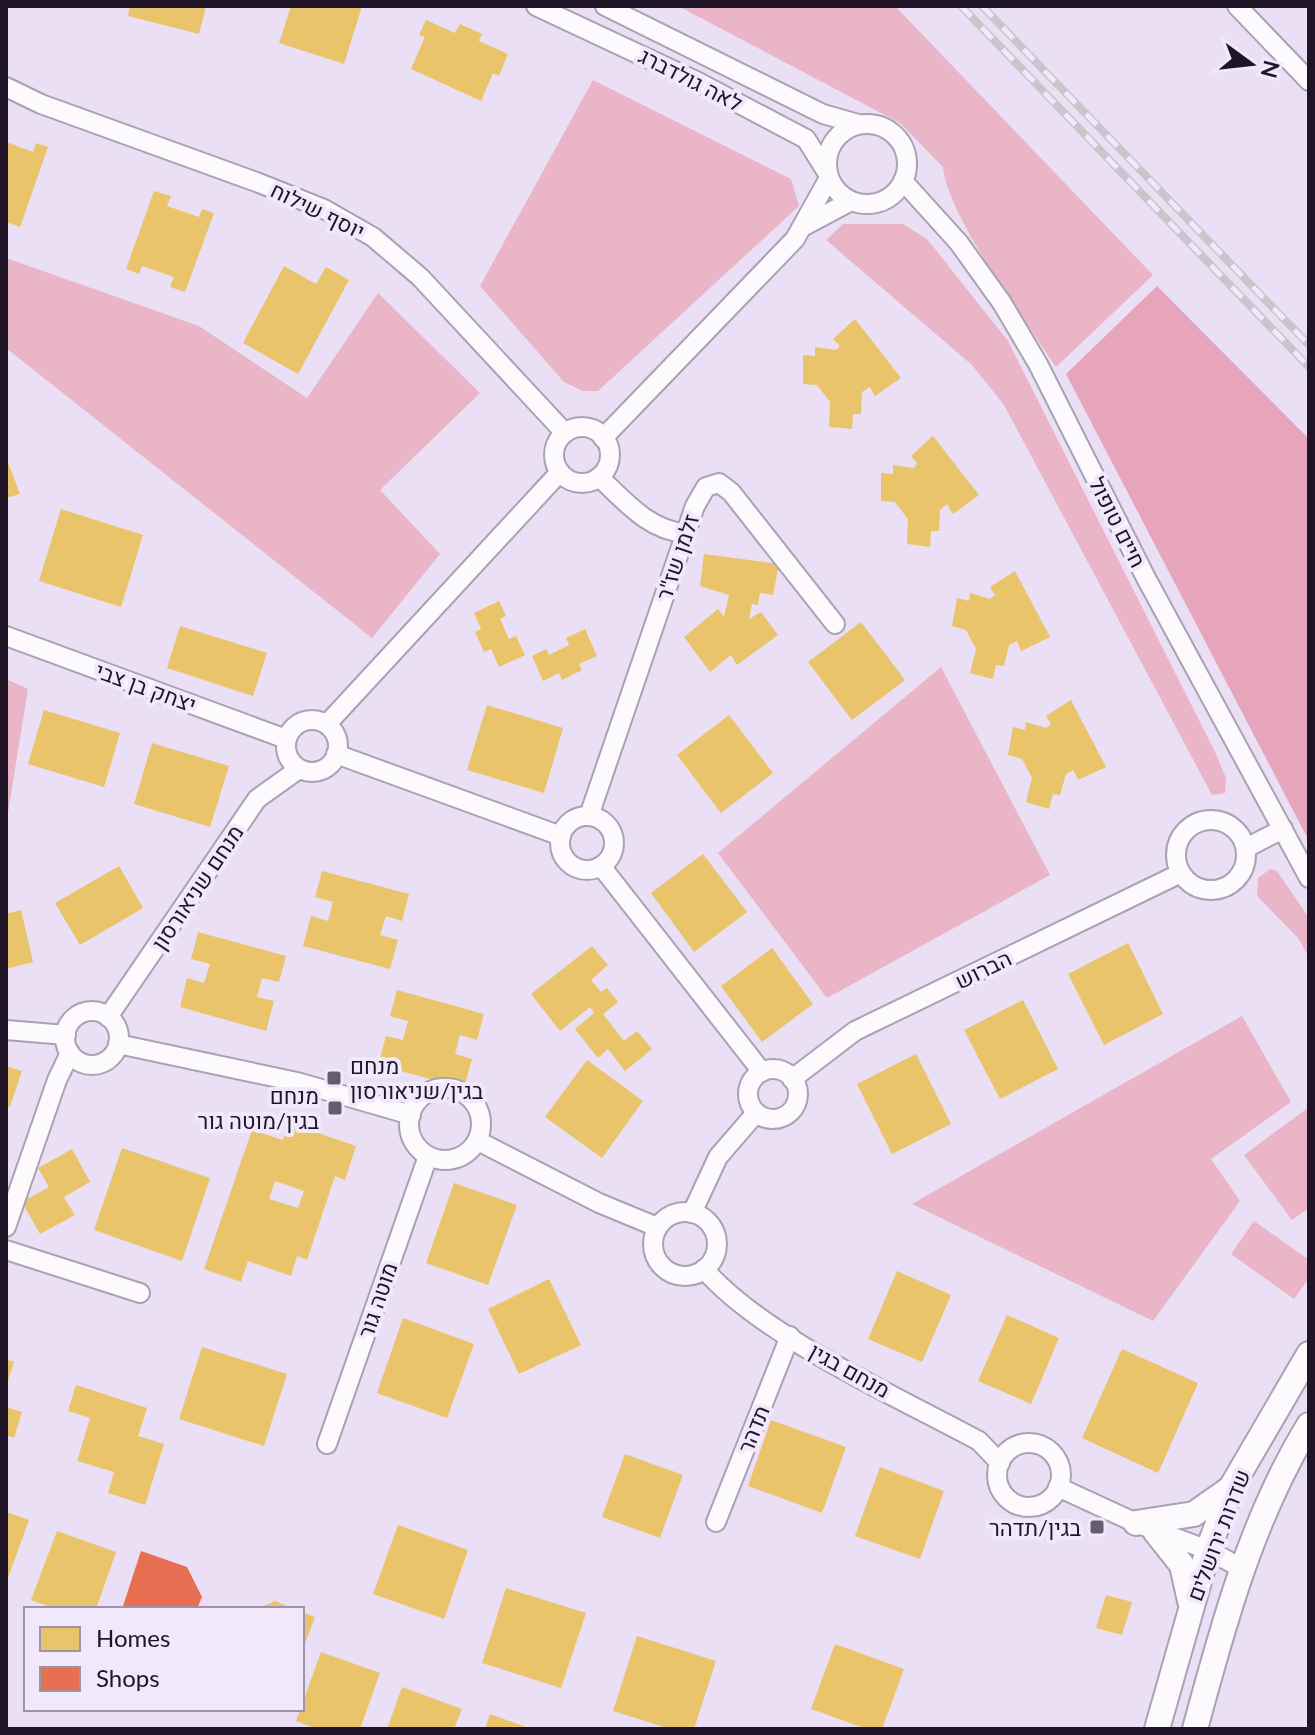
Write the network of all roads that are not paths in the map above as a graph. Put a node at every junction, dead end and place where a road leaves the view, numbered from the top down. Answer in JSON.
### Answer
{"nodes":[{"id":1,"x":536,"y":6,"type":"edge"},
{"id":2,"x":605,"y":6,"type":"edge"},
{"id":3,"x":1237,"y":6,"type":"edge"},
{"id":4,"x":1309,"y":81,"type":"edge"},
{"id":5,"x":6,"y":87,"type":"edge"},
{"id":6,"x":858,"y":124,"type":"junction"},
{"id":7,"x":828,"y":176,"type":"junction"},
{"id":8,"x":903,"y":181,"type":"junction"},
{"id":9,"x":851,"y":201,"type":"junction"},
{"id":10,"x":806,"y":225,"type":"junction"},
{"id":11,"x":565,"y":433,"type":"junction"},
{"id":12,"x":603,"y":438,"type":"junction"},
{"id":13,"x":560,"y":472,"type":"junction"},
{"id":14,"x":599,"y":477,"type":"junction"},
{"id":15,"x":685,"y":533,"type":"junction"},
{"id":16,"x":835,"y":624,"type":"dead end"},
{"id":17,"x":6,"y":636,"type":"edge"},
{"id":18,"x":327,"y":724,"type":"junction"},
{"id":19,"x":286,"y":739,"type":"junction"},
{"id":20,"x":336,"y":754,"type":"junction"},
{"id":21,"x":299,"y":769,"type":"junction"},
{"id":22,"x":589,"y":816,"type":"junction"},
{"id":23,"x":1283,"y":829,"type":"junction"},
{"id":24,"x":561,"y":836,"type":"junction"},
{"id":25,"x":1246,"y":848,"type":"junction"},
{"id":26,"x":601,"y":866,"type":"junction"},
{"id":27,"x":1181,"y":873,"type":"junction"},
{"id":28,"x":1309,"y":878,"type":"edge"},
{"id":29,"x":108,"y":1017,"type":"junction"},
{"id":30,"x":6,"y":1030,"type":"edge"},
{"id":31,"x":68,"y":1044,"type":"junction"},
{"id":32,"x":118,"y":1044,"type":"junction"},
{"id":33,"x":762,"y":1072,"type":"junction"},
{"id":34,"x":792,"y":1079,"type":"junction"},
{"id":35,"x":756,"y":1113,"type":"junction"},
{"id":36,"x":411,"y":1115,"type":"junction"},
{"id":37,"x":478,"y":1141,"type":"junction"},
{"id":38,"x":428,"y":1156,"type":"junction"},
{"id":39,"x":692,"y":1213,"type":"junction"},
{"id":40,"x":6,"y":1227,"type":"edge"},
{"id":41,"x":657,"y":1227,"type":"junction"},
{"id":42,"x":6,"y":1250,"type":"edge"},
{"id":43,"x":704,"y":1269,"type":"junction"},
{"id":44,"x":140,"y":1293,"type":"dead end"},
{"id":45,"x":790,"y":1336,"type":"junction"},
{"id":46,"x":1309,"y":1354,"type":"edge"},
{"id":47,"x":1309,"y":1425,"type":"edge"},
{"id":48,"x":327,"y":1444,"type":"dead end"},
{"id":49,"x":1000,"y":1463,"type":"junction"},
{"id":50,"x":1232,"y":1486,"type":"junction"},
{"id":51,"x":1058,"y":1487,"type":"junction"},
{"id":52,"x":716,"y":1522,"type":"dead end"},
{"id":53,"x":1146,"y":1527,"type":"junction"},
{"id":54,"x":1208,"y":1550,"type":"junction"},
{"id":55,"x":1243,"y":1569,"type":"junction"},
{"id":56,"x":1189,"y":1610,"type":"junction"},
{"id":57,"x":1157,"y":1729,"type":"edge"},
{"id":58,"x":1195,"y":1729,"type":"edge"}],
"edges":[{"from":1,"to":7,"type":"street","name":"לאה גולדברג"},
{"from":2,"to":6,"type":"street","name":"לאה גולדברג"},
{"from":3,"to":4,"type":"street"},
{"from":5,"to":11,"type":"street","name":"יוסף שילוח"},
{"from":6,"to":7,"type":"street"},
{"from":6,"to":8,"type":"street"},
{"from":7,"to":9,"type":"street"},
{"from":7,"to":10,"type":"street"},
{"from":8,"to":9,"type":"street"},
{"from":8,"to":23,"type":"street","name":"חיים טופול"},
{"from":9,"to":10,"type":"street"},
{"from":10,"to":12,"type":"street"},
{"from":11,"to":12,"type":"street"},
{"from":11,"to":13,"type":"street"},
{"from":12,"to":14,"type":"street"},
{"from":13,"to":14,"type":"street"},
{"from":13,"to":18,"type":"street"},
{"from":14,"to":15,"type":"street"},
{"from":15,"to":16,"type":"street","name":"זלמן שז\"ר"},
{"from":15,"to":22,"type":"street","name":"זלמן שז\"ר"},
{"from":17,"to":19,"type":"street","name":"יצחק בן צבי"},
{"from":18,"to":19,"type":"street"},
{"from":18,"to":20,"type":"street"},
{"from":19,"to":21,"type":"street"},
{"from":20,"to":21,"type":"street"},
{"from":20,"to":24,"type":"street"},
{"from":21,"to":29,"type":"street","name":"מנחם שניאורסון"},
{"from":22,"to":24,"type":"street"},
{"from":22,"to":26,"type":"street"},
{"from":23,"to":25,"type":"street"},
{"from":23,"to":28,"type":"street","name":"חיים טופול"},
{"from":24,"to":26,"type":"street"},
{"from":25,"to":27,"type":"street"},
{"from":25,"to":27,"type":"street"},
{"from":26,"to":33,"type":"street"},
{"from":27,"to":34,"type":"street","name":"הברוש"},
{"from":29,"to":31,"type":"street"},
{"from":29,"to":32,"type":"street"},
{"from":30,"to":31,"type":"street"},
{"from":31,"to":32,"type":"street"},
{"from":31,"to":40,"type":"street"},
{"from":32,"to":36,"type":"street"},
{"from":33,"to":34,"type":"street"},
{"from":33,"to":35,"type":"street"},
{"from":34,"to":35,"type":"street"},
{"from":35,"to":39,"type":"street"},
{"from":36,"to":37,"type":"street"},
{"from":36,"to":38,"type":"street"},
{"from":37,"to":38,"type":"street"},
{"from":37,"to":41,"type":"street"},
{"from":38,"to":48,"type":"street","name":"מוטה גור"},
{"from":39,"to":41,"type":"street"},
{"from":39,"to":43,"type":"street"},
{"from":41,"to":43,"type":"street"},
{"from":42,"to":44,"type":"street"},
{"from":43,"to":45,"type":"street","name":"מנחם בגין"},
{"from":45,"to":49,"type":"street","name":"מנחם בגין"},
{"from":45,"to":52,"type":"street","name":"תדהר"},
{"from":46,"to":50,"type":"main road","name":"שדרות ירושלים"},
{"from":47,"to":55,"type":"main road","name":"שדרות ירושלים"},
{"from":49,"to":51,"type":"street"},
{"from":49,"to":51,"type":"street"},
{"from":50,"to":53,"type":"main road"},
{"from":50,"to":54,"type":"main road","name":"שדרות ירושלים"},
{"from":51,"to":53,"type":"street"},
{"from":53,"to":54,"type":"street"},
{"from":53,"to":56,"type":"main road"},
{"from":54,"to":55,"type":"street"},
{"from":54,"to":56,"type":"main road","name":"שדרות ירושלים"},
{"from":55,"to":58,"type":"main road","name":"שדרות ירושלים"},
{"from":56,"to":57,"type":"main road","name":"שדרות ירושלים"}]}
